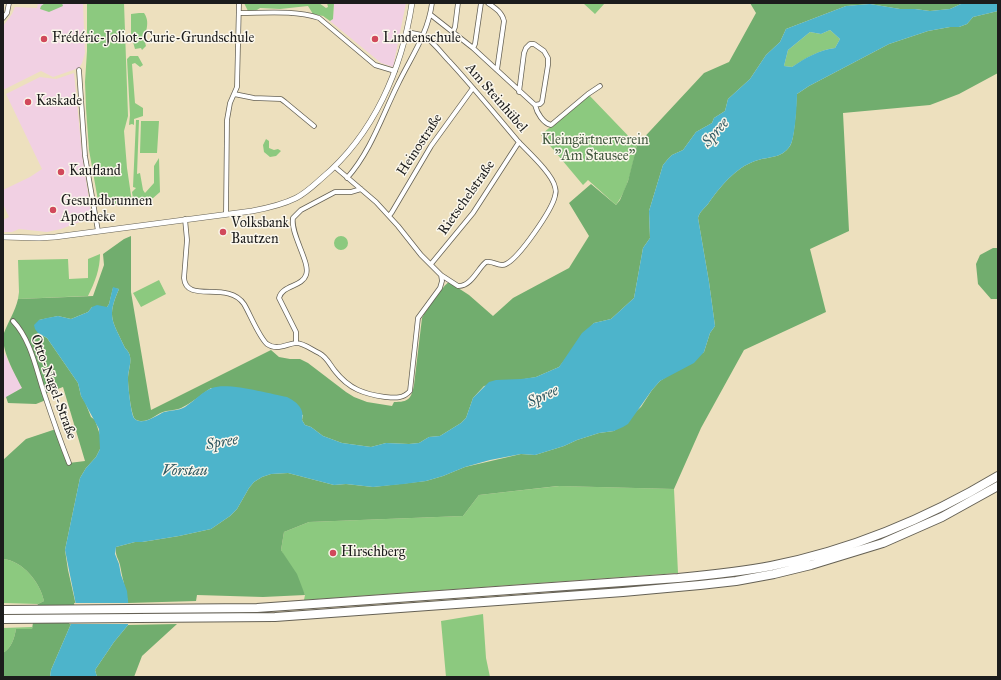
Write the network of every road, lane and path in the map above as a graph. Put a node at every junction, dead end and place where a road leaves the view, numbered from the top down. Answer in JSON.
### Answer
{"nodes":[{"id":1,"x":10,"y":3,"type":"edge"},
{"id":2,"x":239,"y":3,"type":"edge"},
{"id":3,"x":412,"y":3,"type":"edge"},
{"id":4,"x":432,"y":3,"type":"edge"},
{"id":5,"x":458,"y":3,"type":"edge"},
{"id":6,"x":481,"y":3,"type":"edge"},
{"id":7,"x":488,"y":3,"type":"edge"},
{"id":8,"x":240,"y":13,"type":"junction"},
{"id":9,"x":431,"y":15,"type":"junction"},
{"id":10,"x":3,"y":18,"type":"edge"},
{"id":11,"x":407,"y":32,"type":"junction"},
{"id":12,"x":453,"y":32,"type":"junction"},
{"id":13,"x":423,"y":35,"type":"junction"},
{"id":14,"x":473,"y":48,"type":"junction"},
{"id":15,"x":79,"y":70,"type":"dead end"},
{"id":16,"x":497,"y":70,"type":"junction"},
{"id":17,"x":395,"y":72,"type":"junction"},
{"id":18,"x":600,"y":86,"type":"dead end"},
{"id":19,"x":473,"y":88,"type":"junction"},
{"id":20,"x":519,"y":92,"type":"junction"},
{"id":21,"x":234,"y":94,"type":"junction"},
{"id":22,"x":535,"y":105,"type":"junction"},
{"id":23,"x":314,"y":126,"type":"dead end"},
{"id":24,"x":519,"y":142,"type":"junction"},
{"id":25,"x":335,"y":167,"type":"junction"},
{"id":26,"x":347,"y":178,"type":"junction"},
{"id":27,"x":361,"y":189,"type":"junction"},
{"id":28,"x":226,"y":214,"type":"junction"},
{"id":29,"x":389,"y":216,"type":"junction"},
{"id":30,"x":185,"y":219,"type":"junction"},
{"id":31,"x":98,"y":231,"type":"junction"},
{"id":32,"x":3,"y":237,"type":"edge"},
{"id":33,"x":431,"y":264,"type":"junction"},
{"id":34,"x":441,"y":275,"type":"junction"},
{"id":35,"x":13,"y":321,"type":"dead end"},
{"id":36,"x":296,"y":344,"type":"junction"},
{"id":37,"x":69,"y":463,"type":"dead end"},
{"id":38,"x":998,"y":476,"type":"edge"},
{"id":39,"x":998,"y":486,"type":"edge"},
{"id":40,"x":3,"y":610,"type":"edge"},
{"id":41,"x":3,"y":619,"type":"edge"}],
"edges":[{"from":1,"to":10,"type":"street"},
{"from":2,"to":8,"type":"street"},
{"from":3,"to":11,"type":"street"},
{"from":4,"to":9,"type":"street"},
{"from":5,"to":12,"type":"street"},
{"from":6,"to":14,"type":"street"},
{"from":7,"to":16,"type":"street"},
{"from":8,"to":17,"type":"street"},
{"from":8,"to":21,"type":"street"},
{"from":9,"to":12,"type":"street"},
{"from":9,"to":13,"type":"street"},
{"from":11,"to":13,"type":"street"},
{"from":11,"to":17,"type":"street"},
{"from":12,"to":14,"type":"street"},
{"from":13,"to":19,"type":"street","name":"Am Steinhübel"},
{"from":13,"to":26,"type":"street"},
{"from":14,"to":16,"type":"street"},
{"from":15,"to":31,"type":"street"},
{"from":16,"to":20,"type":"street"},
{"from":17,"to":25,"type":"street"},
{"from":18,"to":22,"type":"street"},
{"from":19,"to":24,"type":"street","name":"Am Steinhübel"},
{"from":19,"to":29,"type":"street","name":"Heinostraße"},
{"from":20,"to":22,"type":"street"},
{"from":20,"to":22,"type":"street"},
{"from":21,"to":23,"type":"street"},
{"from":21,"to":28,"type":"street"},
{"from":24,"to":33,"type":"street","name":"Rietschelstraße"},
{"from":24,"to":34,"type":"street","name":"Am Steinhübel"},
{"from":25,"to":26,"type":"street"},
{"from":25,"to":28,"type":"street"},
{"from":26,"to":27,"type":"street"},
{"from":27,"to":29,"type":"street"},
{"from":27,"to":36,"type":"street"},
{"from":28,"to":30,"type":"street"},
{"from":29,"to":33,"type":"street"},
{"from":30,"to":31,"type":"street"},
{"from":30,"to":36,"type":"street"},
{"from":31,"to":32,"type":"street"},
{"from":33,"to":34,"type":"street"},
{"from":34,"to":36,"type":"street"},
{"from":35,"to":37,"type":"street","name":"Otto-Nagel-Straße"},
{"from":38,"to":40,"type":"highway"},
{"from":39,"to":41,"type":"highway"}]}
